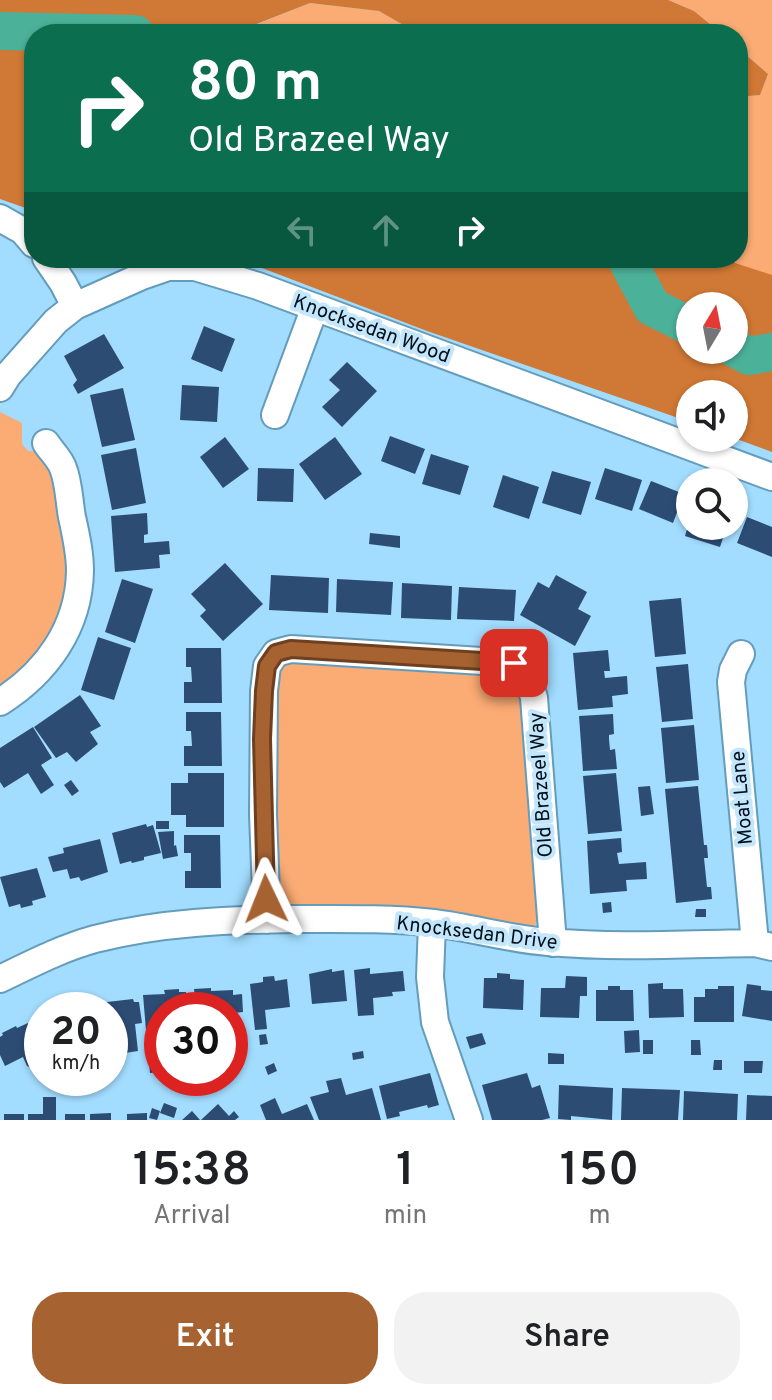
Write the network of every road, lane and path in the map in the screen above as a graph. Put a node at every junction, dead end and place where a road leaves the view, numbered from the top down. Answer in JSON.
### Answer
{"nodes":[{"id":1,"x":0,"y":218,"type":"edge"},
{"id":2,"x":24,"y":232,"type":"edge"},
{"id":3,"x":53,"y":268,"type":"edge"},
{"id":4,"x":165,"y":268,"type":"edge"},
{"id":5,"x":199,"y":268,"type":"edge"},
{"id":6,"x":75,"y":306,"type":"junction"},
{"id":7,"x":315,"y":307,"type":"junction"},
{"id":8,"x":0,"y":388,"type":"edge"},
{"id":9,"x":275,"y":415,"type":"dead end"},
{"id":10,"x":46,"y":443,"type":"dead end"},
{"id":11,"x":772,"y":477,"type":"edge"},
{"id":12,"x":741,"y":654,"type":"dead end"},
{"id":13,"x":0,"y":702,"type":"edge"},
{"id":14,"x":267,"y":920,"type":"junction"},
{"id":15,"x":432,"y":923,"type":"junction"},
{"id":16,"x":553,"y":943,"type":"junction"},
{"id":17,"x":763,"y":945,"type":"edge"},
{"id":18,"x":0,"y":979,"type":"edge"},
{"id":19,"x":469,"y":1120,"type":"edge"}],
"edges":[{"from":1,"to":2,"type":"street"},
{"from":3,"to":6,"type":"street"},
{"from":4,"to":6,"type":"street","name":"Knocksedan Wood"},
{"from":5,"to":7,"type":"street","name":"Knocksedan Wood"},
{"from":6,"to":8,"type":"street","name":"Knocksedan Wood"},
{"from":7,"to":9,"type":"street"},
{"from":7,"to":11,"type":"street","name":"Knocksedan Wood"},
{"from":10,"to":13,"type":"street"},
{"from":12,"to":17,"type":"street","name":"Moat Lane"},
{"from":14,"to":15,"type":"street","name":"Knocksedan Drive"},
{"from":14,"to":16,"type":"street","name":"Old Brazeel Way"},
{"from":14,"to":18,"type":"street","name":"Knocksedan Drive"},
{"from":15,"to":16,"type":"street","name":"Knocksedan Drive"},
{"from":15,"to":19,"type":"street"},
{"from":16,"to":17,"type":"street","name":"Knocksedan Drive"}]}
